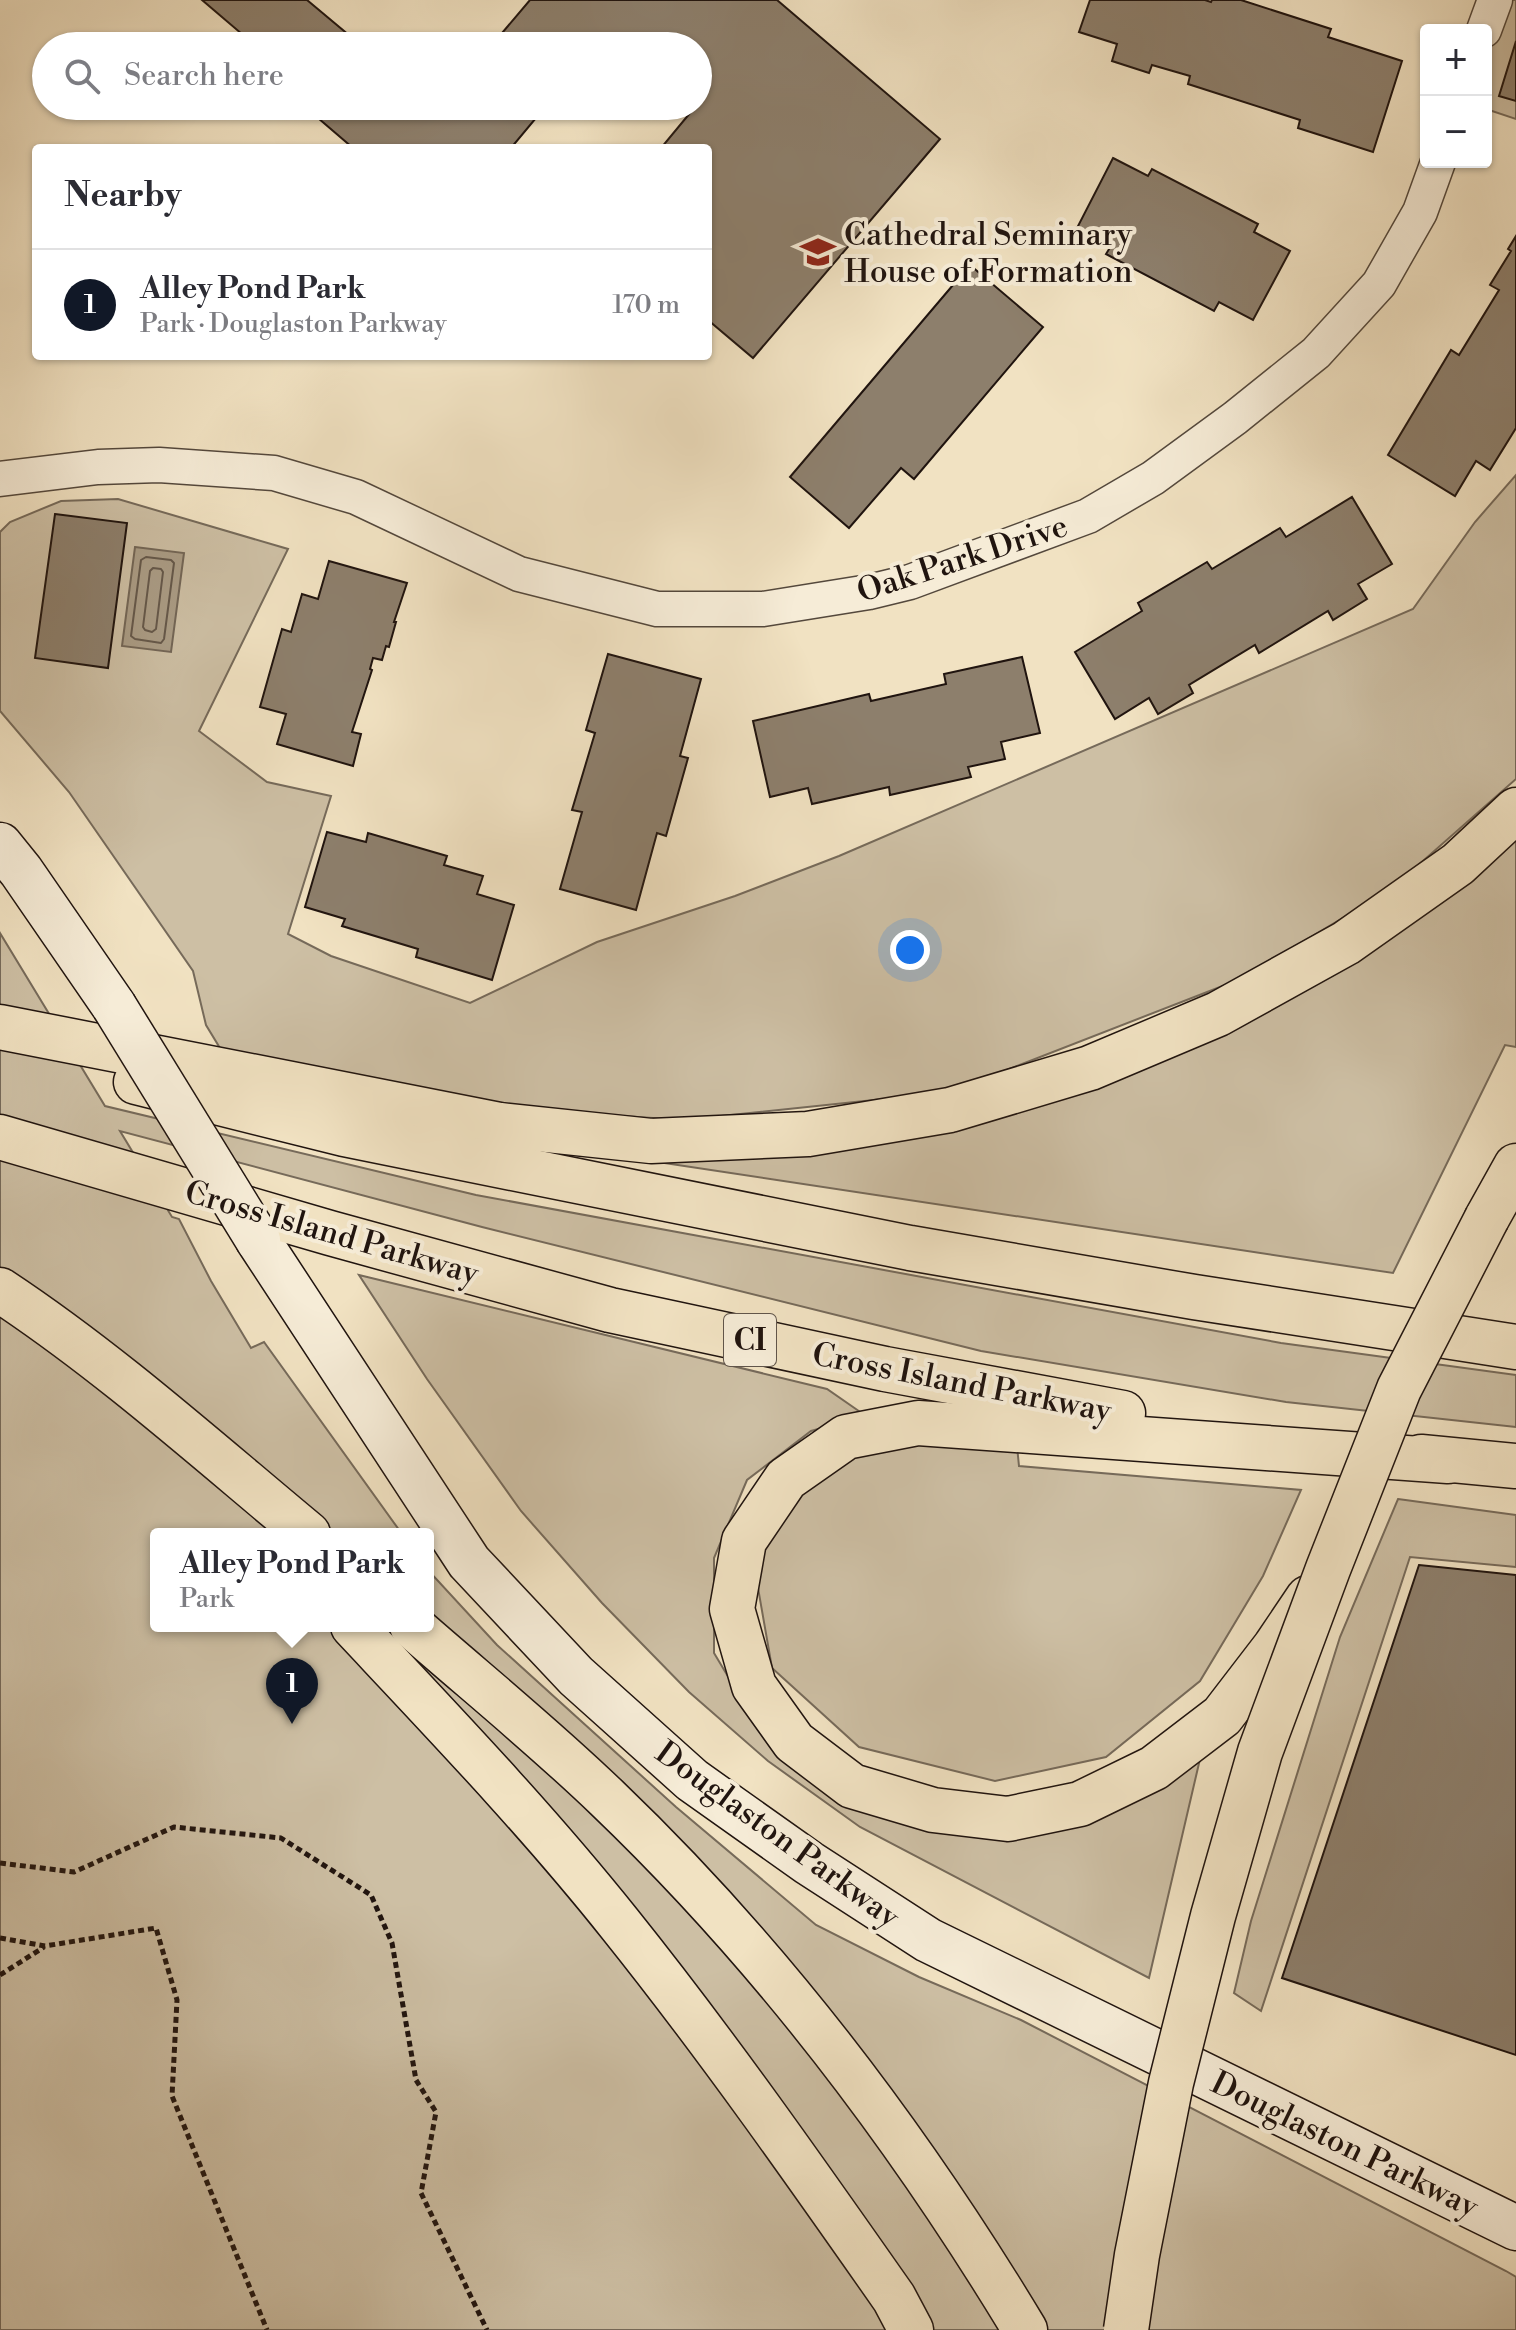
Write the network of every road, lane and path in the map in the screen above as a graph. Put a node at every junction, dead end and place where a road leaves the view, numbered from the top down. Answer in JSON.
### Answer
{"nodes":[{"id":1,"x":1495,"y":0,"type":"edge"},
{"id":2,"x":1486,"y":24,"type":"edge"},
{"id":3,"x":1436,"y":168,"type":"edge"},
{"id":4,"x":5,"y":484,"type":"edge"},
{"id":5,"x":1516,"y":810,"type":"edge"},
{"id":6,"x":0,"y":845,"type":"edge"},
{"id":7,"x":0,"y":1027,"type":"edge"},
{"id":8,"x":0,"y":1045,"type":"edge"},
{"id":9,"x":0,"y":1137,"type":"edge"},
{"id":10,"x":1516,"y":1166,"type":"edge"},
{"id":11,"x":14,"y":1300,"type":"edge"},
{"id":12,"x":1516,"y":1347,"type":"edge"},
{"id":13,"x":1448,"y":1461,"type":"junction"},
{"id":14,"x":1516,"y":1466,"type":"edge"},
{"id":15,"x":260,"y":1528,"type":"edge"},
{"id":16,"x":301,"y":1528,"type":"edge"},
{"id":17,"x":1328,"y":1569,"type":"junction"},
{"id":18,"x":359,"y":1632,"type":"edge"},
{"id":19,"x":419,"y":1632,"type":"edge"},
{"id":20,"x":0,"y":1863,"type":"edge"},
{"id":21,"x":0,"y":1938,"type":"edge"},
{"id":22,"x":45,"y":1946,"type":"junction"},
{"id":23,"x":0,"y":1975,"type":"edge"},
{"id":24,"x":1516,"y":2228,"type":"edge"},
{"id":25,"x":267,"y":2330,"type":"edge"},
{"id":26,"x":487,"y":2330,"type":"edge"},
{"id":27,"x":911,"y":2330,"type":"edge"},
{"id":28,"x":1025,"y":2330,"type":"edge"},
{"id":29,"x":1126,"y":2330,"type":"edge"}],
"edges":[{"from":1,"to":2,"type":"street"},
{"from":3,"to":4,"type":"street","name":"Oak Park Drive"},
{"from":5,"to":7,"type":"highway"},
{"from":6,"to":24,"type":"main road","name":"Douglaston Parkway","bridge":true},
{"from":8,"to":12,"type":"highway"},
{"from":9,"to":13,"type":"highway","name":"Cross Island Parkway","number":"CI"},
{"from":10,"to":17,"type":"highway","bridge":true},
{"from":11,"to":15,"type":"highway"},
{"from":11,"to":16,"type":"highway"},
{"from":13,"to":14,"type":"highway","name":"Cross Island Parkway","number":"CI"},
{"from":13,"to":17,"type":"highway"},
{"from":17,"to":29,"type":"highway","bridge":true},
{"from":18,"to":27,"type":"highway"},
{"from":19,"to":28,"type":"highway"},
{"from":20,"to":26,"type":"path"},
{"from":21,"to":22,"type":"path"},
{"from":22,"to":23,"type":"path"},
{"from":22,"to":25,"type":"path"}]}
